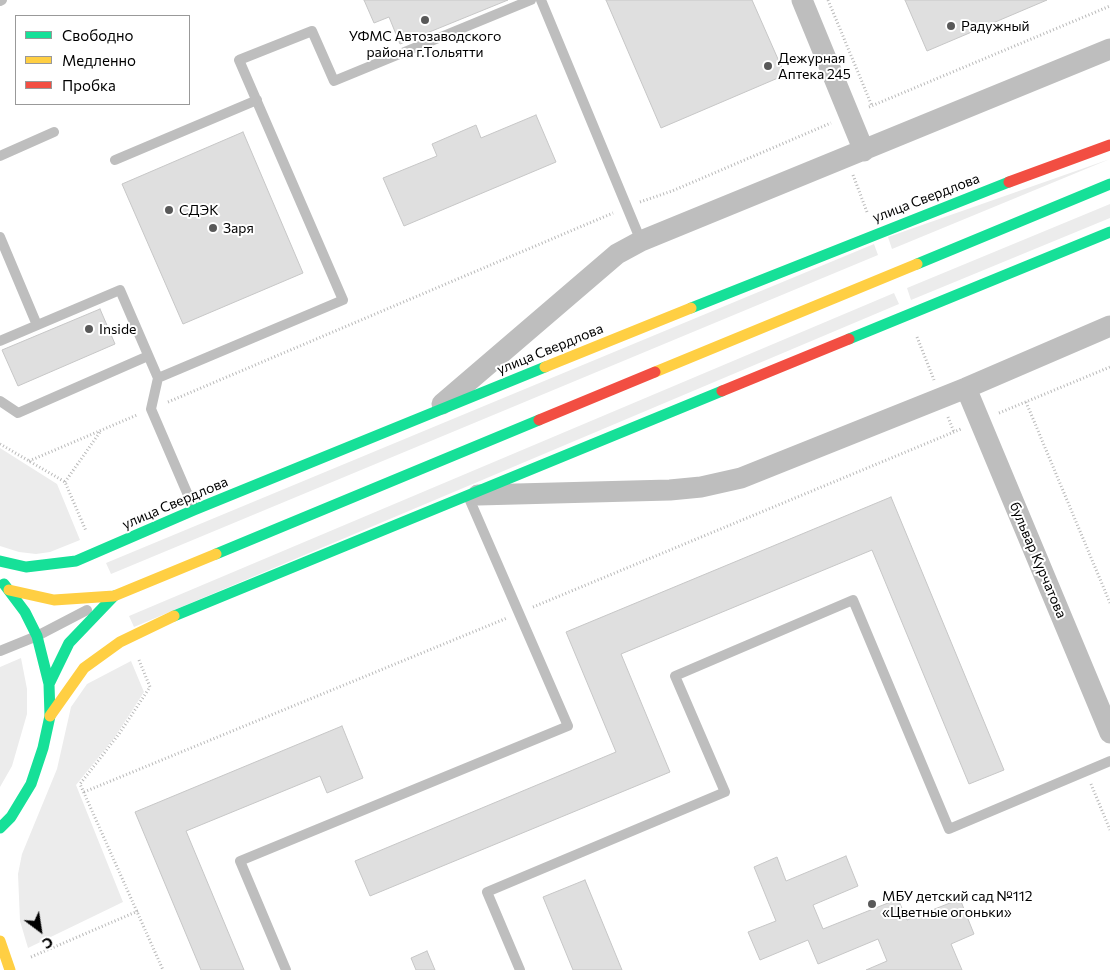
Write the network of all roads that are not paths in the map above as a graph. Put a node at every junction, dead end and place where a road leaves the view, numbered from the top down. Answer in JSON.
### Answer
{"nodes":[{"id":1,"x":531,"y":0,"type":"edge"},
{"id":2,"x":541,"y":0,"type":"edge"},
{"id":3,"x":802,"y":0,"type":"edge"},
{"id":4,"x":1110,"y":49,"type":"edge"},
{"id":5,"x":257,"y":100,"type":"junction"},
{"id":6,"x":54,"y":132,"type":"dead end"},
{"id":7,"x":1110,"y":145,"type":"edge"},
{"id":8,"x":864,"y":151,"type":"junction"},
{"id":9,"x":0,"y":156,"type":"edge"},
{"id":10,"x":115,"y":160,"type":"dead end"},
{"id":11,"x":1110,"y":184,"type":"edge"},
{"id":12,"x":1110,"y":232,"type":"edge"},
{"id":13,"x":0,"y":237,"type":"edge"},
{"id":14,"x":641,"y":241,"type":"junction"},
{"id":15,"x":37,"y":325,"type":"junction"},
{"id":16,"x":1110,"y":326,"type":"edge"},
{"id":17,"x":0,"y":341,"type":"edge"},
{"id":18,"x":148,"y":356,"type":"junction"},
{"id":19,"x":158,"y":378,"type":"junction"},
{"id":20,"x":966,"y":388,"type":"junction"},
{"id":21,"x":0,"y":402,"type":"edge"},
{"id":22,"x":431,"y":413,"type":"junction"},
{"id":23,"x":467,"y":495,"type":"junction"},
{"id":24,"x":194,"y":510,"type":"junction"},
{"id":25,"x":0,"y":561,"type":"edge"},
{"id":26,"x":0,"y":580,"type":"edge"},
{"id":27,"x":9,"y":590,"type":"junction"},
{"id":28,"x":114,"y":596,"type":"junction"},
{"id":29,"x":37,"y":636,"type":"junction"},
{"id":30,"x":0,"y":651,"type":"edge"},
{"id":31,"x":49,"y":684,"type":"junction"},
{"id":32,"x":50,"y":716,"type":"junction"},
{"id":33,"x":1110,"y":733,"type":"edge"},
{"id":34,"x":1110,"y":761,"type":"edge"},
{"id":35,"x":11,"y":817,"type":"junction"},
{"id":36,"x":0,"y":828,"type":"edge"},
{"id":37,"x":3,"y":840,"type":"dead end"},
{"id":38,"x":0,"y":941,"type":"edge"},
{"id":39,"x":10,"y":968,"type":"edge"},
{"id":40,"x":286,"y":970,"type":"edge"},
{"id":41,"x":520,"y":970,"type":"edge"}],
"edges":[{"from":1,"to":5,"type":"lane"},
{"from":2,"to":14,"type":"lane"},
{"from":3,"to":8,"type":"street"},
{"from":4,"to":8,"type":"street"},
{"from":5,"to":10,"type":"lane"},
{"from":5,"to":19,"type":"lane"},
{"from":6,"to":9,"type":"lane"},
{"from":7,"to":22,"type":"main road","name":"улица Свердлова"},
{"from":8,"to":14,"type":"street"},
{"from":11,"to":28,"type":"main road"},
{"from":12,"to":23,"type":"main road"},
{"from":13,"to":15,"type":"lane"},
{"from":14,"to":22,"type":"street"},
{"from":15,"to":17,"type":"lane"},
{"from":15,"to":18,"type":"lane"},
{"from":16,"to":20,"type":"street"},
{"from":18,"to":19,"type":"lane"},
{"from":18,"to":21,"type":"lane"},
{"from":19,"to":24,"type":"lane"},
{"from":20,"to":23,"type":"street"},
{"from":20,"to":33,"type":"street","name":"бульвар Курчатова"},
{"from":22,"to":24,"type":"main road","name":"улица Свердлова"},
{"from":23,"to":32,"type":"main road"},
{"from":23,"to":40,"type":"lane"},
{"from":24,"to":25,"type":"main road","name":"улица Свердлова"},
{"from":26,"to":27,"type":"main road"},
{"from":27,"to":28,"type":"main road"},
{"from":27,"to":29,"type":"main road"},
{"from":28,"to":29,"type":"lane"},
{"from":28,"to":31,"type":"main road"},
{"from":29,"to":30,"type":"lane"},
{"from":29,"to":31,"type":"main road"},
{"from":31,"to":32,"type":"main road"},
{"from":32,"to":35,"type":"main road"},
{"from":34,"to":41,"type":"lane"},
{"from":35,"to":36,"type":"main road"},
{"from":35,"to":37,"type":"main road"},
{"from":38,"to":39,"type":"main road"}]}
